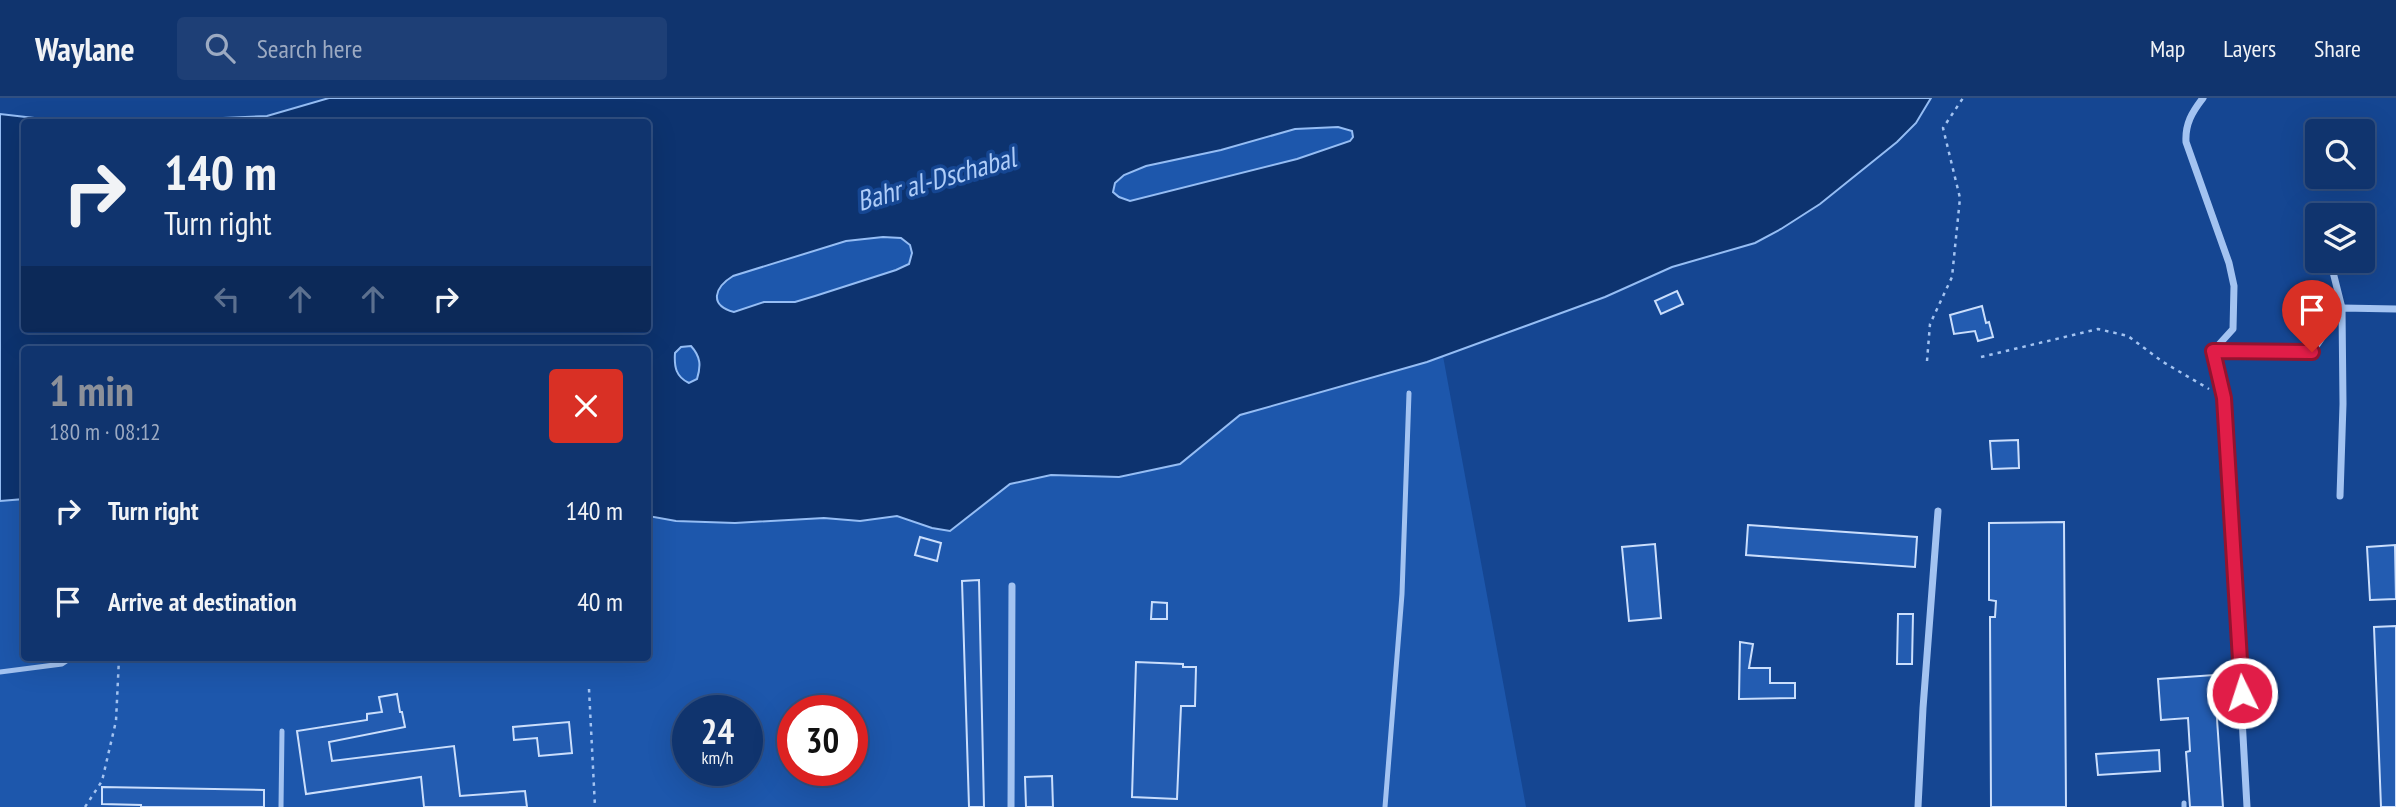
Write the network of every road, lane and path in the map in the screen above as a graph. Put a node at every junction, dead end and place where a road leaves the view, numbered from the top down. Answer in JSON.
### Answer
{"nodes":[{"id":1,"x":1963,"y":98,"type":"edge"},
{"id":2,"x":2203,"y":98,"type":"edge"},
{"id":3,"x":2333,"y":273,"type":"edge"},
{"id":4,"x":2342,"y":307,"type":"junction"},
{"id":5,"x":2396,"y":309,"type":"edge"},
{"id":6,"x":2213,"y":351,"type":"junction"},
{"id":7,"x":1982,"y":357,"type":"dead end"},
{"id":8,"x":1927,"y":361,"type":"dead end"},
{"id":9,"x":1409,"y":393,"type":"dead end"},
{"id":10,"x":2224,"y":398,"type":"junction"},
{"id":11,"x":2340,"y":496,"type":"dead end"},
{"id":12,"x":1938,"y":511,"type":"dead end"},
{"id":13,"x":1012,"y":586,"type":"dead end"},
{"id":14,"x":66,"y":661,"type":"edge"},
{"id":15,"x":119,"y":661,"type":"edge"},
{"id":16,"x":0,"y":672,"type":"edge"},
{"id":17,"x":589,"y":689,"type":"dead end"},
{"id":18,"x":282,"y":731,"type":"dead end"},
{"id":19,"x":85,"y":807,"type":"edge"},
{"id":20,"x":281,"y":807,"type":"edge"},
{"id":21,"x":595,"y":807,"type":"edge"},
{"id":22,"x":1012,"y":807,"type":"edge"},
{"id":23,"x":1385,"y":807,"type":"edge"},
{"id":24,"x":1917,"y":807,"type":"edge"},
{"id":25,"x":2247,"y":807,"type":"edge"}],
"edges":[{"from":1,"to":8,"type":"path"},
{"from":2,"to":6,"type":"street"},
{"from":3,"to":4,"type":"street"},
{"from":4,"to":5,"type":"street"},
{"from":4,"to":6,"type":"street"},
{"from":4,"to":11,"type":"street"},
{"from":6,"to":10,"type":"street"},
{"from":7,"to":10,"type":"path"},
{"from":9,"to":23,"type":"lane"},
{"from":10,"to":25,"type":"street"},
{"from":12,"to":24,"type":"street"},
{"from":13,"to":22,"type":"street"},
{"from":14,"to":16,"type":"lane"},
{"from":15,"to":19,"type":"path"},
{"from":17,"to":21,"type":"path"},
{"from":18,"to":20,"type":"lane"}]}
